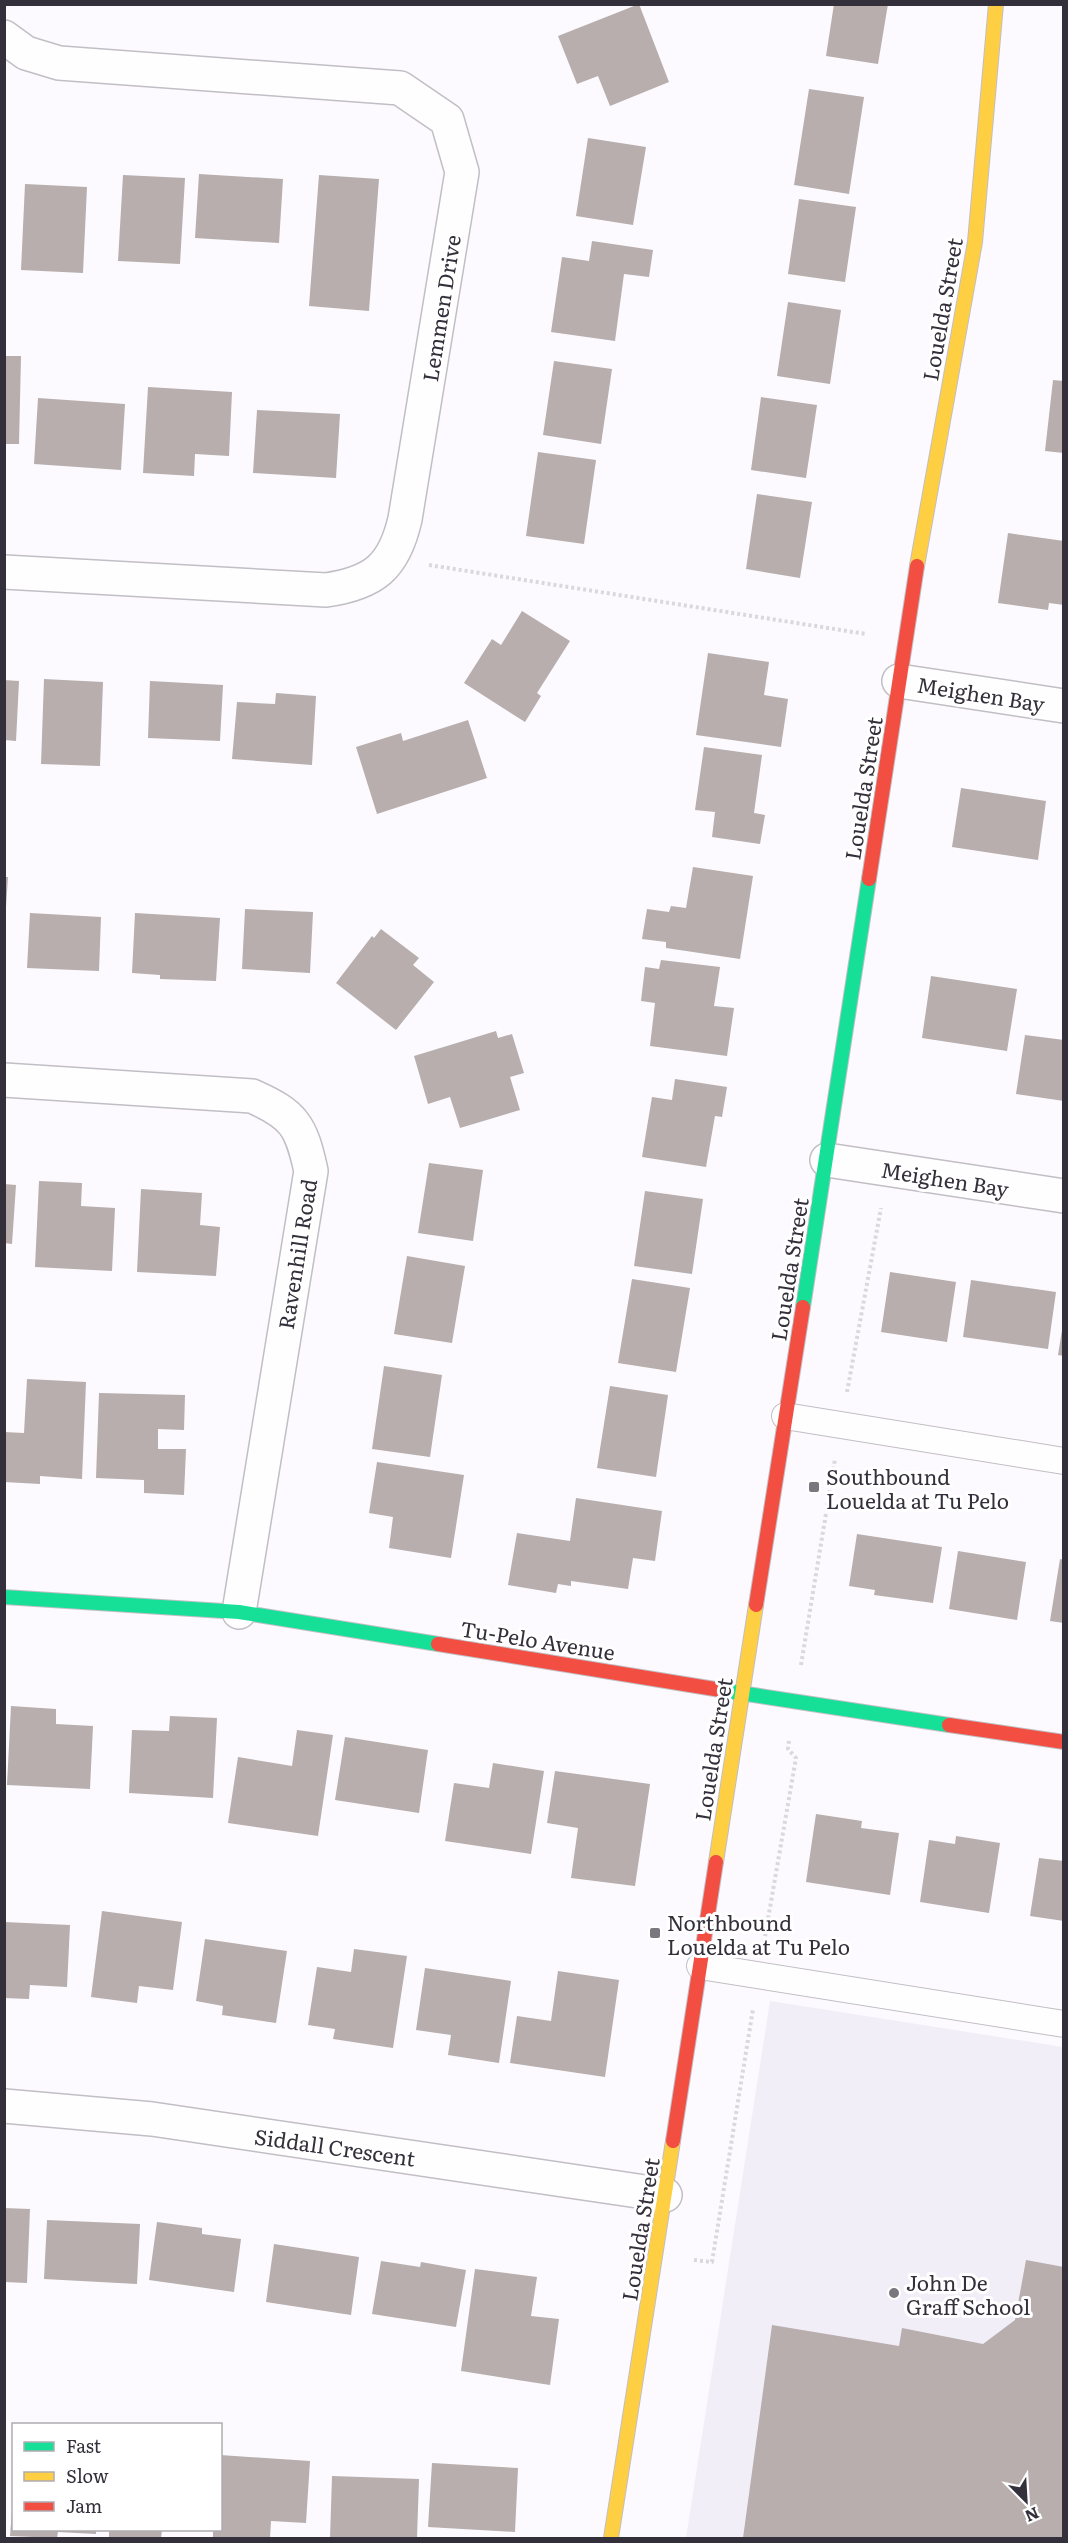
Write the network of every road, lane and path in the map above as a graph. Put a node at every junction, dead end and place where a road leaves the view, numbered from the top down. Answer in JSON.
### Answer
{"nodes":[{"id":1,"x":996,"y":4,"type":"edge"},
{"id":2,"x":4,"y":37,"type":"edge"},
{"id":3,"x":394,"y":554,"type":"junction"},
{"id":4,"x":4,"y":572,"type":"edge"},
{"id":5,"x":904,"y":640,"type":"junction"},
{"id":6,"x":899,"y":681,"type":"junction"},
{"id":7,"x":1064,"y":706,"type":"edge"},
{"id":8,"x":4,"y":1080,"type":"edge"},
{"id":9,"x":827,"y":1160,"type":"junction"},
{"id":10,"x":888,"y":1169,"type":"junction"},
{"id":11,"x":1064,"y":1196,"type":"edge"},
{"id":12,"x":785,"y":1416,"type":"junction"},
{"id":13,"x":841,"y":1425,"type":"junction"},
{"id":14,"x":1064,"y":1461,"type":"edge"},
{"id":15,"x":4,"y":1597,"type":"edge"},
{"id":16,"x":239,"y":1612,"type":"junction"},
{"id":17,"x":742,"y":1693,"type":"junction"},
{"id":18,"x":795,"y":1701,"type":"junction"},
{"id":19,"x":1064,"y":1742,"type":"edge"},
{"id":20,"x":700,"y":1966,"type":"junction"},
{"id":21,"x":759,"y":1976,"type":"junction"},
{"id":22,"x":1064,"y":2024,"type":"edge"},
{"id":23,"x":4,"y":2106,"type":"edge"},
{"id":24,"x":665,"y":2195,"type":"junction"},
{"id":25,"x":687,"y":2259,"type":"dead end"},
{"id":26,"x":611,"y":2538,"type":"edge"}],
"edges":[{"from":1,"to":5,"type":"street","name":"Louelda Street"},
{"from":2,"to":3,"type":"street","name":"Lemmen Drive"},
{"from":3,"to":4,"type":"street","name":"Lemmen Drive"},
{"from":3,"to":5,"type":"path"},
{"from":5,"to":6,"type":"street","name":"Louelda Street"},
{"from":6,"to":7,"type":"street","name":"Meighen Bay"},
{"from":6,"to":9,"type":"street","name":"Louelda Street"},
{"from":8,"to":16,"type":"street","name":"Ravenhill Road"},
{"from":9,"to":10,"type":"street","name":"Meighen Bay"},
{"from":9,"to":12,"type":"street","name":"Louelda Street"},
{"from":10,"to":11,"type":"street","name":"Meighen Bay"},
{"from":10,"to":13,"type":"path"},
{"from":12,"to":13,"type":"lane"},
{"from":12,"to":17,"type":"street","name":"Louelda Street"},
{"from":13,"to":14,"type":"lane"},
{"from":13,"to":18,"type":"path"},
{"from":15,"to":16,"type":"street","name":"Tu-Pelo Avenue"},
{"from":16,"to":17,"type":"street","name":"Tu-Pelo Avenue"},
{"from":17,"to":18,"type":"street","name":"Tu-Pelo Avenue"},
{"from":17,"to":20,"type":"street","name":"Louelda Street"},
{"from":18,"to":19,"type":"street","name":"Tu-Pelo Avenue"},
{"from":18,"to":21,"type":"path"},
{"from":20,"to":21,"type":"lane"},
{"from":20,"to":24,"type":"street","name":"Louelda Street"},
{"from":21,"to":22,"type":"lane"},
{"from":21,"to":25,"type":"path"},
{"from":23,"to":24,"type":"street","name":"Siddall Crescent"},
{"from":24,"to":26,"type":"street","name":"Louelda Street"}]}
